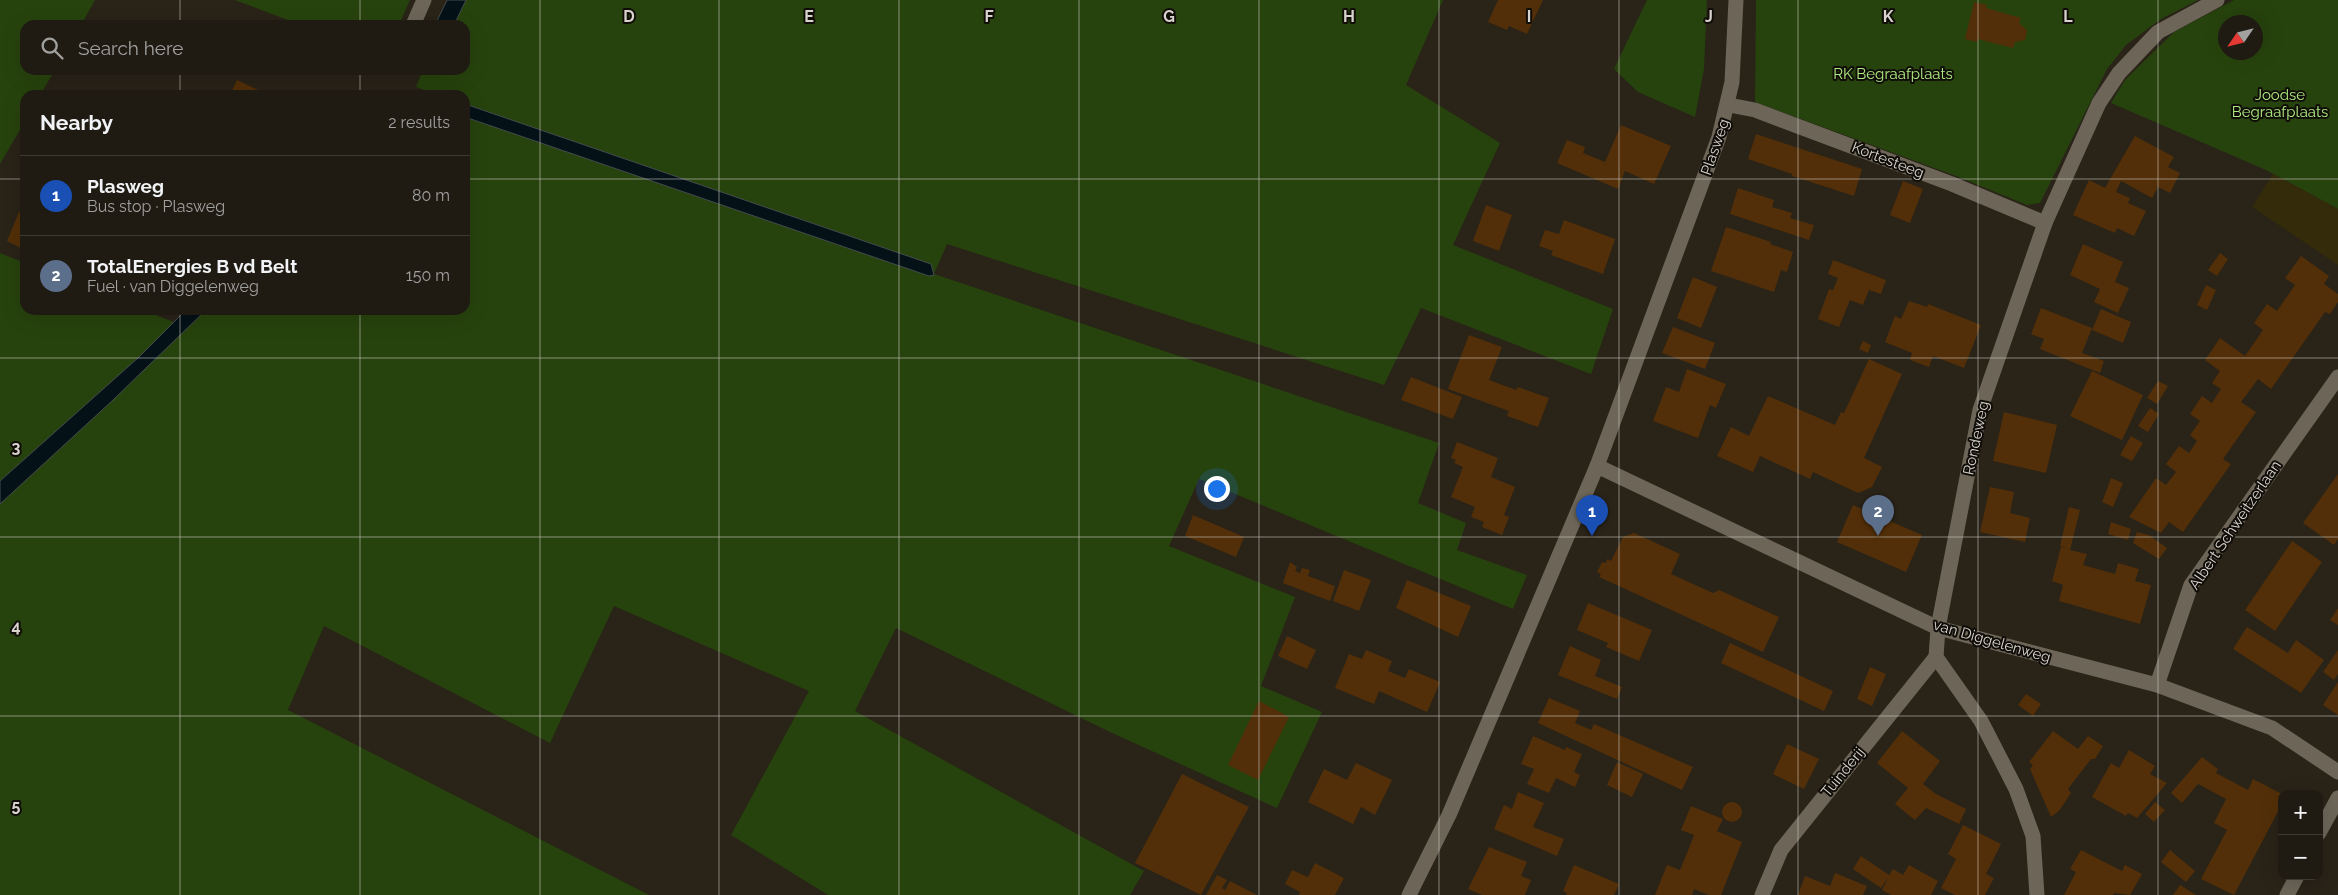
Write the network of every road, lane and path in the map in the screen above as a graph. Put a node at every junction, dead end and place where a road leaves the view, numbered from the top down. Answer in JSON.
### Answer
{"nodes":[{"id":1,"x":424,"y":0,"type":"edge"},
{"id":2,"x":1736,"y":0,"type":"edge"},
{"id":3,"x":2217,"y":0,"type":"edge"},
{"id":4,"x":415,"y":20,"type":"edge"},
{"id":5,"x":1729,"y":105,"type":"junction"},
{"id":6,"x":2045,"y":223,"type":"junction"},
{"id":7,"x":2338,"y":378,"type":"edge"},
{"id":8,"x":1597,"y":466,"type":"junction"},
{"id":9,"x":1938,"y":628,"type":"junction"},
{"id":10,"x":1936,"y":657,"type":"junction"},
{"id":11,"x":2157,"y":685,"type":"junction"},
{"id":12,"x":2338,"y":772,"type":"edge"},
{"id":13,"x":2338,"y":798,"type":"edge"},
{"id":14,"x":2323,"y":826,"type":"edge"},
{"id":15,"x":2294,"y":880,"type":"edge"},
{"id":16,"x":1409,"y":895,"type":"edge"},
{"id":17,"x":1762,"y":895,"type":"edge"},
{"id":18,"x":2037,"y":895,"type":"edge"},
{"id":19,"x":2287,"y":895,"type":"edge"}],
"edges":[{"from":1,"to":4,"type":"street"},
{"from":2,"to":5,"type":"street","name":"Plasweg"},
{"from":3,"to":6,"type":"street","name":"Rondeweg"},
{"from":5,"to":6,"type":"street","name":"Kortesteeg"},
{"from":5,"to":8,"type":"street","name":"Plasweg"},
{"from":6,"to":9,"type":"street","name":"Rondeweg"},
{"from":7,"to":11,"type":"street","name":"Albert Schweitzerlaan"},
{"from":8,"to":9,"type":"street","name":"van Diggelenweg"},
{"from":8,"to":16,"type":"street","name":"Plasweg"},
{"from":9,"to":10,"type":"street","name":"Rondeweg"},
{"from":9,"to":11,"type":"street","name":"van Diggelenweg"},
{"from":10,"to":17,"type":"street","name":"Tuinderij"},
{"from":10,"to":18,"type":"street"},
{"from":11,"to":12,"type":"street","name":"van Diggelenweg"},
{"from":13,"to":14,"type":"street"},
{"from":15,"to":19,"type":"street"}]}
